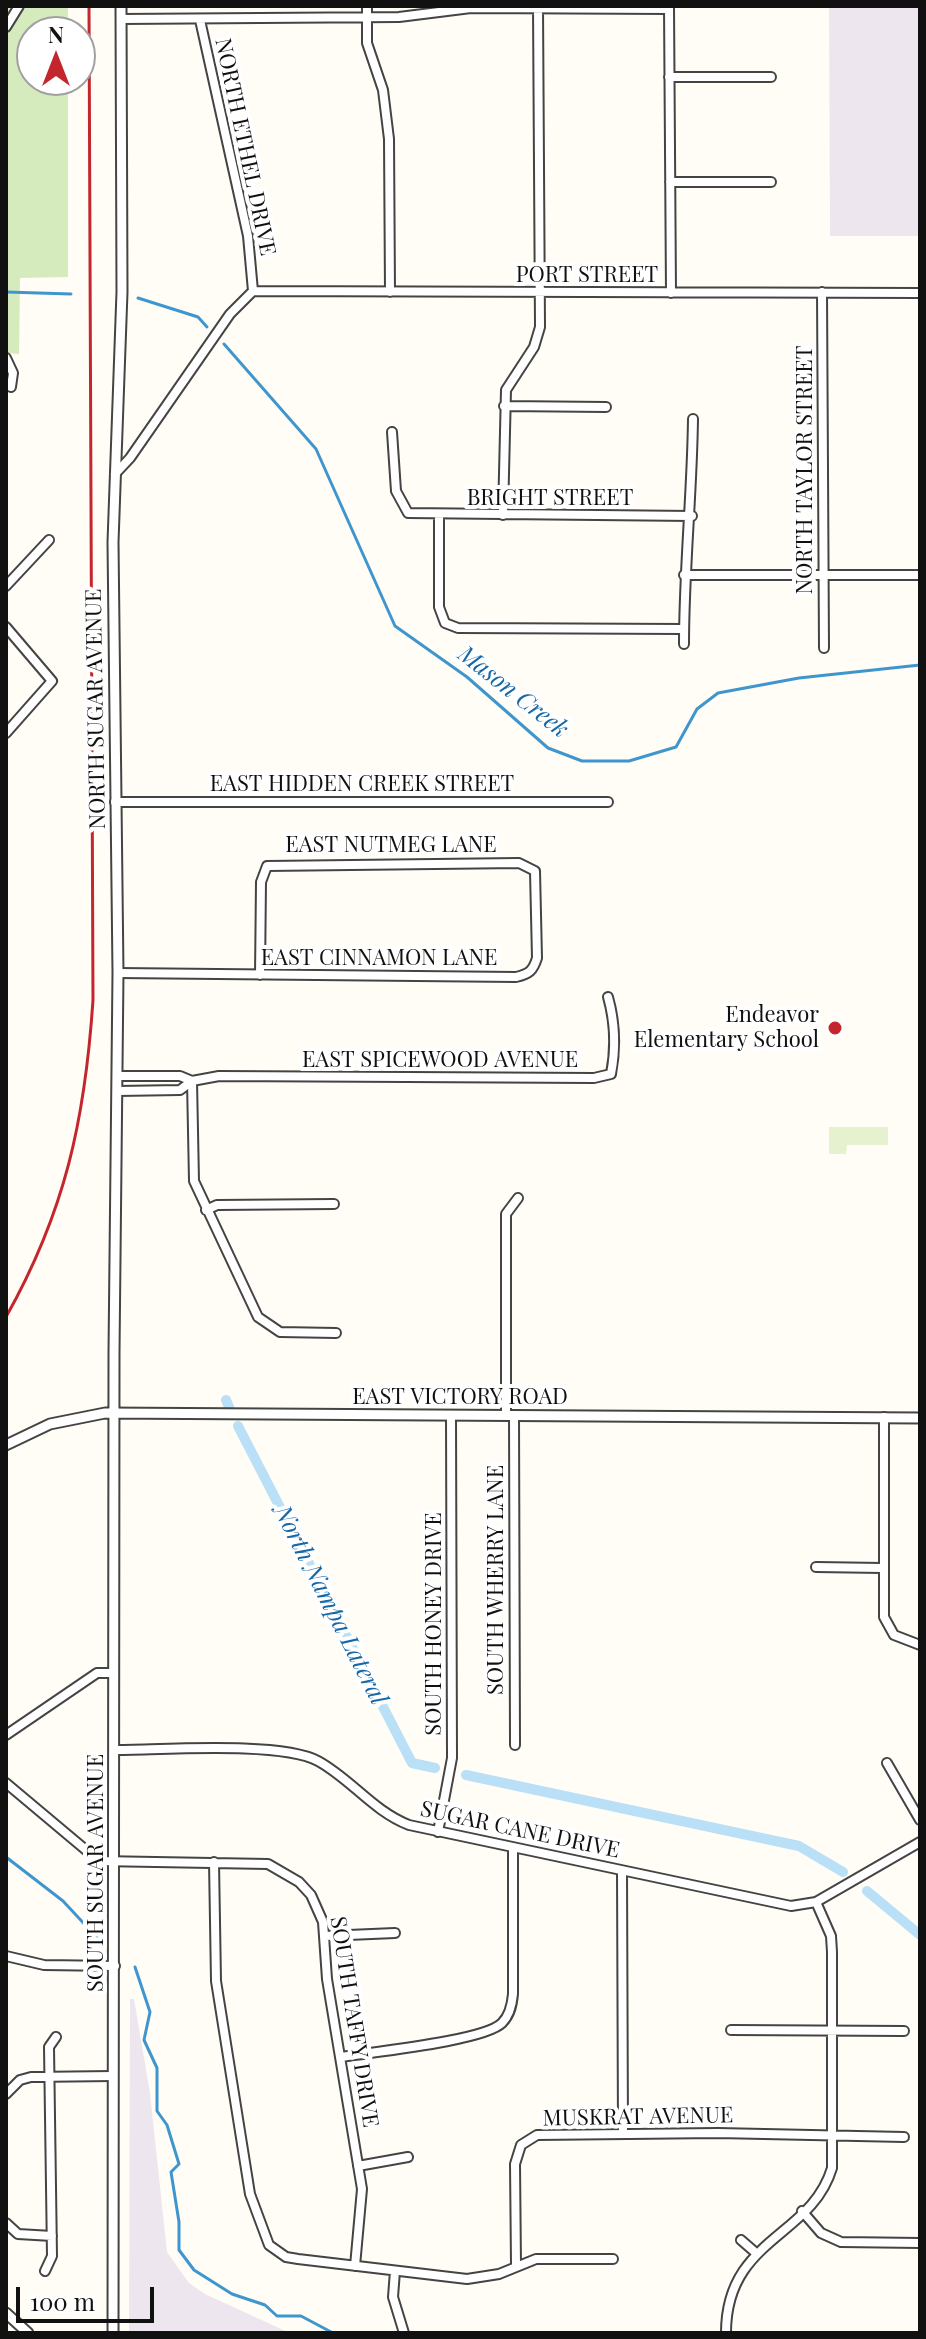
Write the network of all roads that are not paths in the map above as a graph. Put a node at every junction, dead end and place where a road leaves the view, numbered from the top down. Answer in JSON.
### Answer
{"nodes":[{"id":1,"x":19,"y":6,"type":"edge"},
{"id":2,"x":121,"y":6,"type":"edge"},
{"id":3,"x":367,"y":6,"type":"edge"},
{"id":4,"x":538,"y":7,"type":"edge"},
{"id":5,"x":669,"y":7,"type":"edge"},
{"id":6,"x":367,"y":18,"type":"junction"},
{"id":7,"x":121,"y":19,"type":"junction"},
{"id":8,"x":200,"y":20,"type":"junction"},
{"id":9,"x":6,"y":27,"type":"edge"},
{"id":10,"x":669,"y":77,"type":"junction"},
{"id":11,"x":771,"y":77,"type":"dead end"},
{"id":12,"x":670,"y":182,"type":"junction"},
{"id":13,"x":771,"y":182,"type":"dead end"},
{"id":14,"x":253,"y":291,"type":"junction"},
{"id":15,"x":390,"y":292,"type":"junction"},
{"id":16,"x":822,"y":292,"type":"junction"},
{"id":17,"x":540,"y":293,"type":"junction"},
{"id":18,"x":671,"y":293,"type":"junction"},
{"id":19,"x":920,"y":293,"type":"edge"},
{"id":20,"x":6,"y":358,"type":"edge"},
{"id":21,"x":11,"y":387,"type":"dead end"},
{"id":22,"x":504,"y":406,"type":"junction"},
{"id":23,"x":606,"y":407,"type":"dead end"},
{"id":24,"x":693,"y":419,"type":"dead end"},
{"id":25,"x":392,"y":432,"type":"dead end"},
{"id":26,"x":114,"y":475,"type":"junction"},
{"id":27,"x":439,"y":515,"type":"junction"},
{"id":28,"x":503,"y":515,"type":"junction"},
{"id":29,"x":692,"y":516,"type":"junction"},
{"id":30,"x":49,"y":540,"type":"dead end"},
{"id":31,"x":823,"y":574,"type":"junction"},
{"id":32,"x":684,"y":575,"type":"junction"},
{"id":33,"x":920,"y":575,"type":"edge"},
{"id":34,"x":6,"y":586,"type":"edge"},
{"id":35,"x":6,"y":627,"type":"edge"},
{"id":36,"x":684,"y":629,"type":"junction"},
{"id":37,"x":684,"y":644,"type":"dead end"},
{"id":38,"x":824,"y":648,"type":"dead end"},
{"id":39,"x":6,"y":733,"type":"edge"},
{"id":40,"x":115,"y":802,"type":"junction"},
{"id":41,"x":608,"y":802,"type":"dead end"},
{"id":42,"x":531,"y":867,"type":"joint"},
{"id":43,"x":118,"y":973,"type":"junction"},
{"id":44,"x":260,"y":975,"type":"junction"},
{"id":45,"x":608,"y":997,"type":"dead end"},
{"id":46,"x":118,"y":1076,"type":"junction"},
{"id":47,"x":192,"y":1081,"type":"junction"},
{"id":48,"x":118,"y":1091,"type":"junction"},
{"id":49,"x":518,"y":1198,"type":"dead end"},
{"id":50,"x":334,"y":1204,"type":"dead end"},
{"id":51,"x":206,"y":1210,"type":"junction"},
{"id":52,"x":336,"y":1333,"type":"dead end"},
{"id":53,"x":114,"y":1413,"type":"junction"},
{"id":54,"x":451,"y":1415,"type":"junction"},
{"id":55,"x":510,"y":1416,"type":"junction"},
{"id":56,"x":884,"y":1417,"type":"junction"},
{"id":57,"x":920,"y":1418,"type":"edge"},
{"id":58,"x":6,"y":1445,"type":"edge"},
{"id":59,"x":816,"y":1567,"type":"dead end"},
{"id":60,"x":882,"y":1568,"type":"junction"},
{"id":61,"x":920,"y":1645,"type":"edge"},
{"id":62,"x":114,"y":1673,"type":"junction"},
{"id":63,"x":6,"y":1735,"type":"edge"},
{"id":64,"x":515,"y":1745,"type":"dead end"},
{"id":65,"x":114,"y":1750,"type":"junction"},
{"id":66,"x":887,"y":1763,"type":"dead end"},
{"id":67,"x":6,"y":1783,"type":"edge"},
{"id":68,"x":920,"y":1820,"type":"edge"},
{"id":69,"x":438,"y":1832,"type":"junction"},
{"id":70,"x":920,"y":1842,"type":"edge"},
{"id":71,"x":513,"y":1848,"type":"junction"},
{"id":72,"x":115,"y":1861,"type":"junction"},
{"id":73,"x":214,"y":1862,"type":"junction"},
{"id":74,"x":622,"y":1871,"type":"junction"},
{"id":75,"x":816,"y":1902,"type":"junction"},
{"id":76,"x":395,"y":1933,"type":"dead end"},
{"id":77,"x":325,"y":1936,"type":"junction"},
{"id":78,"x":6,"y":1956,"type":"edge"},
{"id":79,"x":115,"y":1966,"type":"junction"},
{"id":80,"x":731,"y":2030,"type":"dead end"},
{"id":81,"x":832,"y":2030,"type":"junction"},
{"id":82,"x":904,"y":2031,"type":"dead end"},
{"id":83,"x":56,"y":2037,"type":"dead end"},
{"id":84,"x":341,"y":2057,"type":"junction"},
{"id":85,"x":49,"y":2076,"type":"junction"},
{"id":86,"x":113,"y":2076,"type":"junction"},
{"id":87,"x":6,"y":2094,"type":"edge"},
{"id":88,"x":623,"y":2133,"type":"junction"},
{"id":89,"x":832,"y":2137,"type":"junction"},
{"id":90,"x":904,"y":2137,"type":"dead end"},
{"id":91,"x":408,"y":2157,"type":"dead end"},
{"id":92,"x":358,"y":2166,"type":"junction"},
{"id":93,"x":802,"y":2211,"type":"junction"},
{"id":94,"x":6,"y":2223,"type":"edge"},
{"id":95,"x":52,"y":2236,"type":"junction"},
{"id":96,"x":741,"y":2240,"type":"dead end"},
{"id":97,"x":920,"y":2243,"type":"edge"},
{"id":98,"x":756,"y":2253,"type":"junction"},
{"id":99,"x":613,"y":2259,"type":"dead end"},
{"id":100,"x":516,"y":2265,"type":"junction"},
{"id":101,"x":355,"y":2266,"type":"junction"},
{"id":102,"x":45,"y":2271,"type":"dead end"},
{"id":103,"x":395,"y":2271,"type":"junction"},
{"id":104,"x":6,"y":2313,"type":"edge"},
{"id":105,"x":28,"y":2333,"type":"edge"},
{"id":106,"x":113,"y":2333,"type":"edge"},
{"id":107,"x":404,"y":2333,"type":"edge"},
{"id":108,"x":726,"y":2333,"type":"edge"}],
"edges":[{"from":1,"to":9,"type":"street"},
{"from":2,"to":7,"type":"street","name":"NORTH SUGAR AVENUE"},
{"from":3,"to":6,"type":"street"},
{"from":4,"to":5,"type":"street"},
{"from":4,"to":6,"type":"street"},
{"from":4,"to":17,"type":"street"},
{"from":5,"to":10,"type":"street"},
{"from":6,"to":8,"type":"street"},
{"from":6,"to":15,"type":"street"},
{"from":7,"to":8,"type":"street"},
{"from":7,"to":26,"type":"street","name":"NORTH SUGAR AVENUE"},
{"from":8,"to":14,"type":"street","name":"NORTH ETHEL DRIVE"},
{"from":10,"to":11,"type":"street"},
{"from":10,"to":12,"type":"street"},
{"from":12,"to":13,"type":"street"},
{"from":12,"to":18,"type":"street"},
{"from":14,"to":15,"type":"street","name":"PORT STREET"},
{"from":14,"to":26,"type":"street","name":"NORTH ETHEL DRIVE"},
{"from":15,"to":17,"type":"street","name":"PORT STREET"},
{"from":16,"to":18,"type":"street","name":"PORT STREET"},
{"from":16,"to":19,"type":"street","name":"PORT STREET"},
{"from":16,"to":31,"type":"street","name":"NORTH TAYLOR STREET"},
{"from":17,"to":18,"type":"street","name":"PORT STREET"},
{"from":17,"to":22,"type":"street"},
{"from":20,"to":21,"type":"street"},
{"from":22,"to":23,"type":"street"},
{"from":22,"to":28,"type":"street"},
{"from":24,"to":29,"type":"street"},
{"from":25,"to":27,"type":"street","name":"BRIGHT STREET"},
{"from":26,"to":40,"type":"street","name":"NORTH SUGAR AVENUE"},
{"from":27,"to":28,"type":"street","name":"BRIGHT STREET"},
{"from":27,"to":36,"type":"street"},
{"from":28,"to":29,"type":"street","name":"BRIGHT STREET"},
{"from":29,"to":32,"type":"street"},
{"from":30,"to":34,"type":"street"},
{"from":31,"to":32,"type":"street"},
{"from":31,"to":33,"type":"street"},
{"from":31,"to":38,"type":"street","name":"NORTH TAYLOR STREET"},
{"from":32,"to":36,"type":"street"},
{"from":35,"to":39,"type":"street"},
{"from":36,"to":37,"type":"street"},
{"from":40,"to":41,"type":"street","name":"EAST HIDDEN CREEK STREET"},
{"from":40,"to":43,"type":"street","name":"NORTH SUGAR AVENUE"},
{"from":42,"to":44,"type":"street","name":"EAST NUTMEG LANE"},
{"from":42,"to":44,"type":"street","name":"EAST CINNAMON LANE"},
{"from":43,"to":44,"type":"street","name":"EAST CINNAMON LANE"},
{"from":43,"to":46,"type":"street","name":"NORTH SUGAR AVENUE"},
{"from":45,"to":47,"type":"street","name":"EAST SPICEWOOD AVENUE"},
{"from":46,"to":47,"type":"street","name":"EAST SPICEWOOD AVENUE"},
{"from":46,"to":48,"type":"street","name":"NORTH SUGAR AVENUE"},
{"from":47,"to":48,"type":"street","name":"EAST SPICEWOOD AVENUE"},
{"from":47,"to":51,"type":"street"},
{"from":48,"to":53,"type":"street","name":"NORTH SUGAR AVENUE"},
{"from":49,"to":55,"type":"street","name":"SOUTH WHERRY LANE"},
{"from":50,"to":51,"type":"street"},
{"from":51,"to":52,"type":"street"},
{"from":53,"to":54,"type":"street","name":"EAST VICTORY ROAD"},
{"from":53,"to":58,"type":"street","name":"EAST VICTORY ROAD"},
{"from":53,"to":62,"type":"street","name":"SOUTH SUGAR AVENUE"},
{"from":54,"to":55,"type":"street","name":"EAST VICTORY ROAD"},
{"from":54,"to":69,"type":"street","name":"SOUTH HONEY DRIVE"},
{"from":55,"to":56,"type":"street","name":"EAST VICTORY ROAD"},
{"from":55,"to":64,"type":"street","name":"SOUTH WHERRY LANE"},
{"from":56,"to":57,"type":"street","name":"EAST VICTORY ROAD"},
{"from":56,"to":60,"type":"street"},
{"from":59,"to":60,"type":"street"},
{"from":60,"to":61,"type":"street"},
{"from":62,"to":63,"type":"street"},
{"from":62,"to":65,"type":"street","name":"SOUTH SUGAR AVENUE"},
{"from":65,"to":69,"type":"street","name":"SUGAR CANE DRIVE"},
{"from":65,"to":72,"type":"street","name":"SOUTH SUGAR AVENUE"},
{"from":66,"to":68,"type":"street"},
{"from":67,"to":72,"type":"street"},
{"from":69,"to":71,"type":"street","name":"SUGAR CANE DRIVE"},
{"from":70,"to":75,"type":"street","name":"SUGAR CANE DRIVE"},
{"from":71,"to":74,"type":"street","name":"SUGAR CANE DRIVE"},
{"from":71,"to":84,"type":"street"},
{"from":72,"to":73,"type":"street","name":"SOUTH TAFFY DRIVE"},
{"from":72,"to":79,"type":"street","name":"SOUTH SUGAR AVENUE"},
{"from":73,"to":77,"type":"street","name":"SOUTH TAFFY DRIVE"},
{"from":73,"to":101,"type":"street"},
{"from":74,"to":75,"type":"street","name":"SUGAR CANE DRIVE"},
{"from":74,"to":88,"type":"street"},
{"from":75,"to":81,"type":"street"},
{"from":76,"to":77,"type":"street"},
{"from":77,"to":84,"type":"street","name":"SOUTH TAFFY DRIVE"},
{"from":78,"to":79,"type":"street"},
{"from":79,"to":86,"type":"street","name":"SOUTH SUGAR AVENUE"},
{"from":80,"to":81,"type":"street"},
{"from":81,"to":82,"type":"street"},
{"from":81,"to":89,"type":"street"},
{"from":83,"to":85,"type":"street"},
{"from":84,"to":92,"type":"street","name":"SOUTH TAFFY DRIVE"},
{"from":85,"to":86,"type":"street"},
{"from":85,"to":87,"type":"street"},
{"from":85,"to":95,"type":"street"},
{"from":86,"to":106,"type":"street","name":"SOUTH SUGAR AVENUE"},
{"from":88,"to":89,"type":"street","name":"MUSKRAT AVENUE"},
{"from":88,"to":100,"type":"street","name":"MUSKRAT AVENUE"},
{"from":89,"to":90,"type":"street","name":"MUSKRAT AVENUE"},
{"from":89,"to":93,"type":"street"},
{"from":91,"to":92,"type":"street"},
{"from":92,"to":101,"type":"street","name":"SOUTH TAFFY DRIVE"},
{"from":93,"to":97,"type":"street"},
{"from":93,"to":98,"type":"street"},
{"from":94,"to":95,"type":"street"},
{"from":95,"to":102,"type":"street"},
{"from":96,"to":98,"type":"street"},
{"from":98,"to":108,"type":"street"},
{"from":99,"to":100,"type":"street"},
{"from":100,"to":103,"type":"street"},
{"from":101,"to":103,"type":"street"},
{"from":103,"to":107,"type":"street"},
{"from":104,"to":105,"type":"street"}]}
